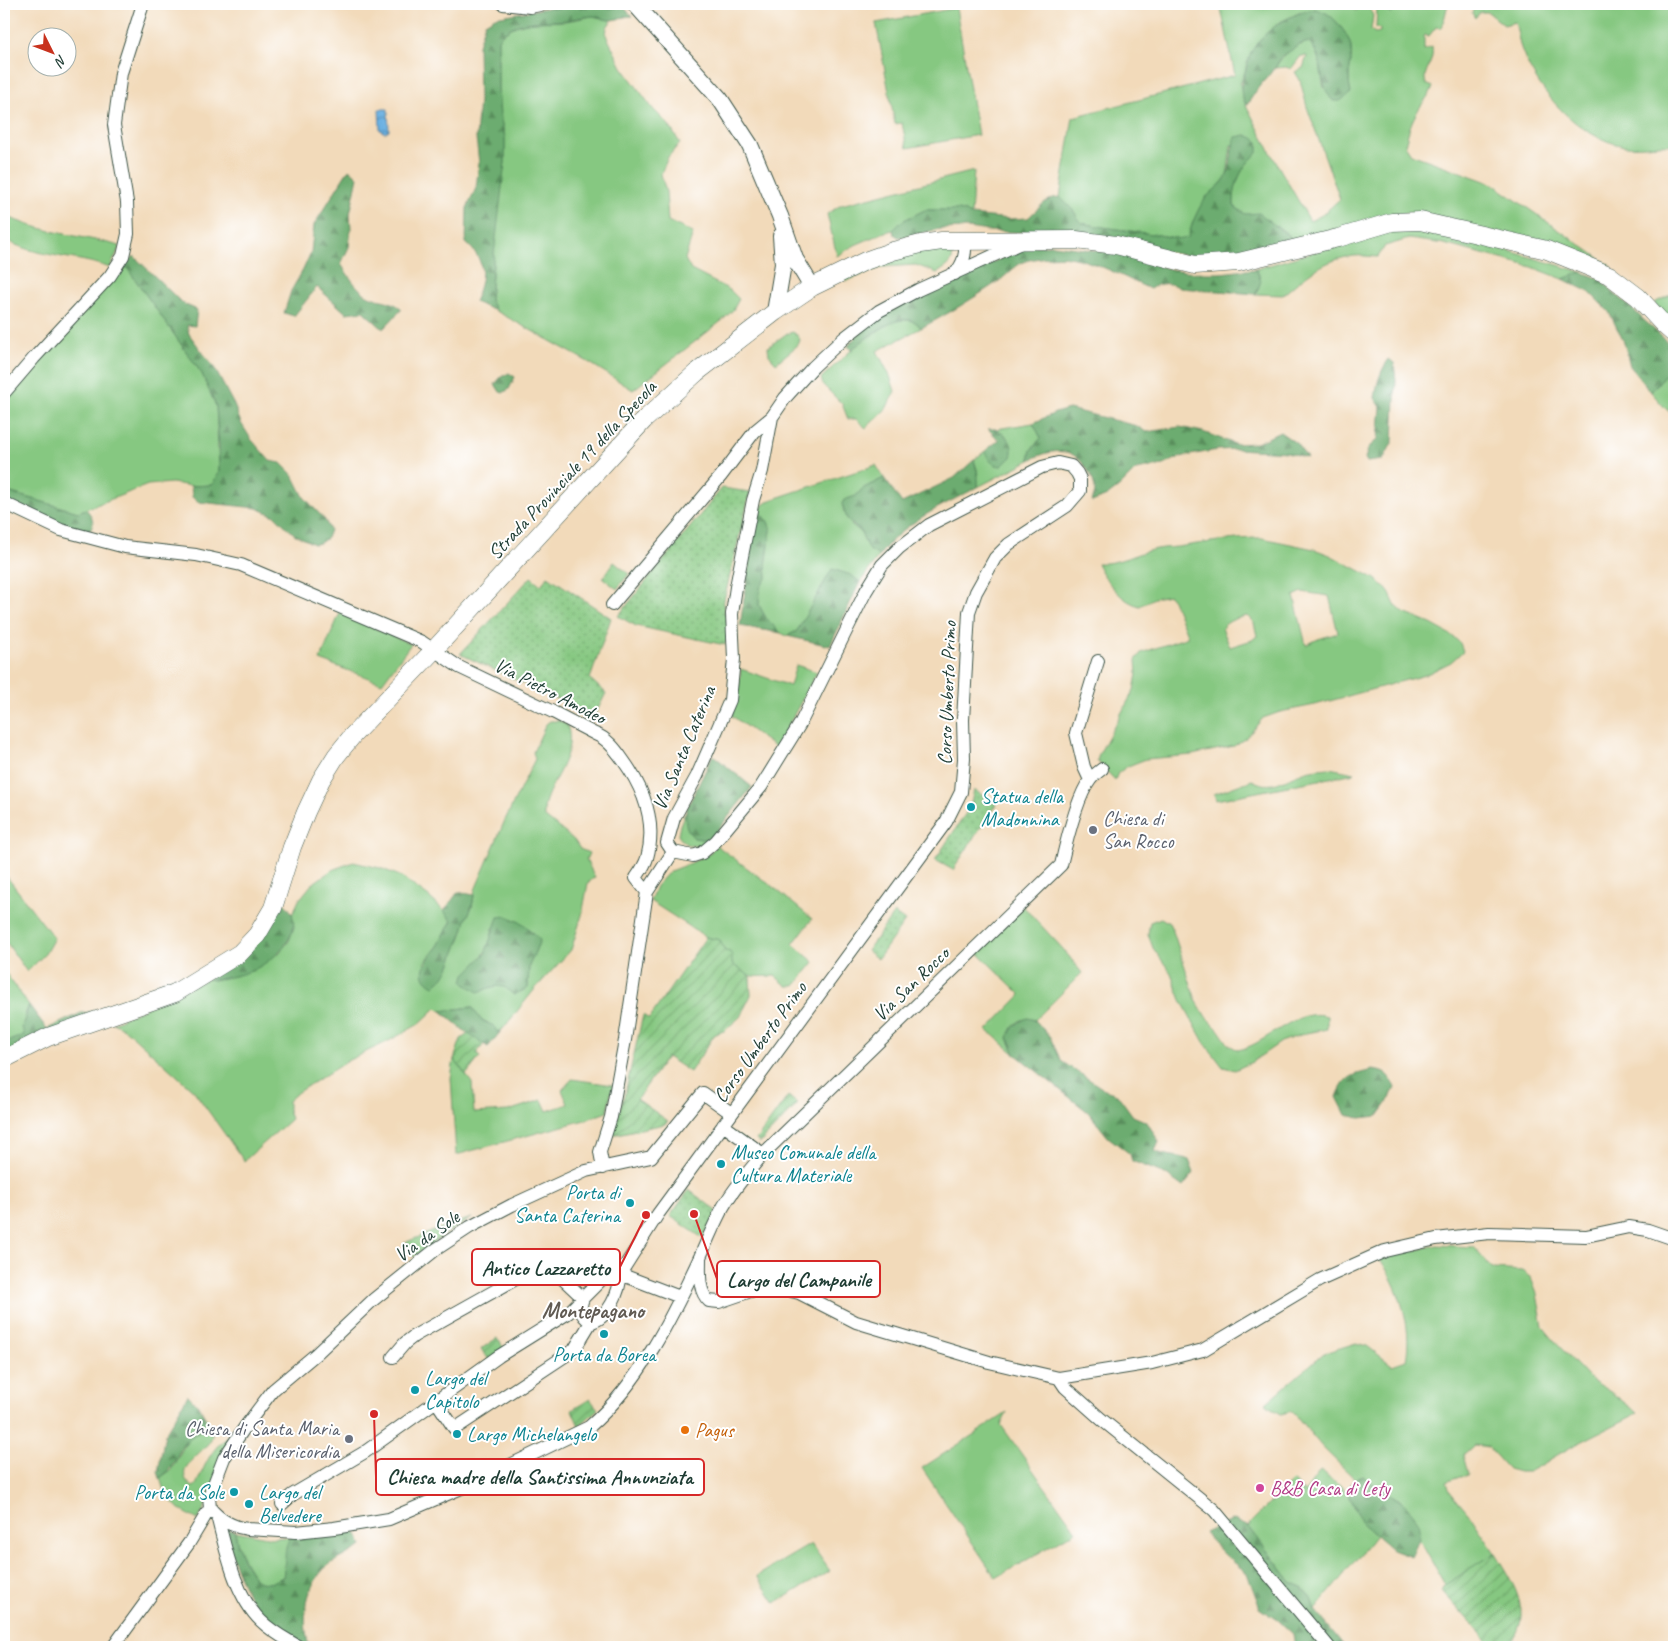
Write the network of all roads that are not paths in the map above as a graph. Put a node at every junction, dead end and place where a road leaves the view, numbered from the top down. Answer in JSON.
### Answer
{"nodes":[{"id":1,"x":143,"y":4,"type":"edge"},
{"id":2,"x":503,"y":4,"type":"edge"},
{"id":3,"x":545,"y":4,"type":"edge"},
{"id":4,"x":635,"y":4,"type":"edge"},
{"id":5,"x":780,"y":216,"type":"junction"},
{"id":6,"x":971,"y":240,"type":"junction"},
{"id":7,"x":1025,"y":241,"type":"junction"},
{"id":8,"x":954,"y":274,"type":"junction"},
{"id":9,"x":812,"y":287,"type":"junction"},
{"id":10,"x":775,"y":312,"type":"junction"},
{"id":11,"x":1674,"y":334,"type":"edge"},
{"id":12,"x":4,"y":393,"type":"edge"},
{"id":13,"x":772,"y":417,"type":"junction"},
{"id":14,"x":4,"y":503,"type":"edge"},
{"id":15,"x":612,"y":605,"type":"dead end"},
{"id":16,"x":433,"y":651,"type":"junction"},
{"id":17,"x":1098,"y":661,"type":"dead end"},
{"id":18,"x":1102,"y":769,"type":"dead end"},
{"id":19,"x":1090,"y":780,"type":"junction"},
{"id":20,"x":673,"y":852,"type":"junction"},
{"id":21,"x":646,"y":892,"type":"junction"},
{"id":22,"x":4,"y":1059,"type":"edge"},
{"id":23,"x":731,"y":1113,"type":"junction"},
{"id":24,"x":722,"y":1125,"type":"junction"},
{"id":25,"x":763,"y":1154,"type":"junction"},
{"id":26,"x":603,"y":1168,"type":"junction"},
{"id":27,"x":1674,"y":1238,"type":"edge"},
{"id":28,"x":700,"y":1257,"type":"junction"},
{"id":29,"x":620,"y":1274,"type":"junction"},
{"id":30,"x":582,"y":1297,"type":"junction"},
{"id":31,"x":680,"y":1297,"type":"junction"},
{"id":32,"x":591,"y":1322,"type":"junction"},
{"id":33,"x":393,"y":1357,"type":"dead end"},
{"id":34,"x":1059,"y":1378,"type":"junction"},
{"id":35,"x":436,"y":1401,"type":"junction"},
{"id":36,"x":282,"y":1504,"type":"dead end"},
{"id":37,"x":214,"y":1512,"type":"junction"},
{"id":38,"x":113,"y":1647,"type":"edge"},
{"id":39,"x":299,"y":1647,"type":"edge"},
{"id":40,"x":1329,"y":1647,"type":"edge"}],
"edges":[{"from":1,"to":12,"type":"street"},
{"from":2,"to":3,"type":"street"},
{"from":4,"to":5,"type":"street"},
{"from":5,"to":9,"type":"street"},
{"from":5,"to":10,"type":"street"},
{"from":6,"to":7,"type":"main road","name":"Strada Provinciale 19 della Specola"},
{"from":6,"to":8,"type":"street","name":"Via Santa Caterina"},
{"from":6,"to":9,"type":"main road","name":"Strada Provinciale 19 della Specola"},
{"from":7,"to":8,"type":"street","name":"Via Santa Caterina"},
{"from":7,"to":11,"type":"main road","name":"Strada Provinciale 19 della Specola"},
{"from":8,"to":13,"type":"street","name":"Via Santa Caterina"},
{"from":9,"to":10,"type":"main road","name":"Strada Provinciale 19 della Specola"},
{"from":10,"to":16,"type":"main road","name":"Strada Provinciale 19 della Specola"},
{"from":13,"to":15,"type":"street"},
{"from":13,"to":20,"type":"street","name":"Via Santa Caterina"},
{"from":14,"to":16,"type":"street"},
{"from":16,"to":21,"type":"street","name":"Via Pietro Amodeo"},
{"from":16,"to":22,"type":"main road","name":"Strada Provinciale 19 della Specola"},
{"from":17,"to":19,"type":"street"},
{"from":18,"to":19,"type":"street","name":"Via San Rocco"},
{"from":19,"to":25,"type":"street","name":"Via San Rocco"},
{"from":20,"to":21,"type":"street"},
{"from":20,"to":23,"type":"street","name":"Corso Umberto Primo"},
{"from":21,"to":26,"type":"street"},
{"from":23,"to":24,"type":"street","name":"Corso Umberto Primo"},
{"from":23,"to":26,"type":"street","name":"Via da Sole"},
{"from":24,"to":25,"type":"street"},
{"from":24,"to":29,"type":"street","name":"Corso Umberto Primo"},
{"from":25,"to":28,"type":"street","name":"Via San Rocco"},
{"from":26,"to":37,"type":"street","name":"Via da Sole"},
{"from":27,"to":34,"type":"street"},
{"from":28,"to":31,"type":"street","name":"Via San Rocco"},
{"from":28,"to":34,"type":"street"},
{"from":29,"to":30,"type":"street"},
{"from":29,"to":31,"type":"street"},
{"from":29,"to":32,"type":"street","name":"Corso Umberto Primo"},
{"from":30,"to":32,"type":"street"},
{"from":30,"to":33,"type":"street"},
{"from":30,"to":35,"type":"street"},
{"from":31,"to":37,"type":"street","name":"Via San Rocco"},
{"from":32,"to":35,"type":"street","name":"Corso Umberto Primo"},
{"from":34,"to":40,"type":"street"},
{"from":35,"to":36,"type":"street"},
{"from":37,"to":38,"type":"street"},
{"from":37,"to":39,"type":"street"}]}
